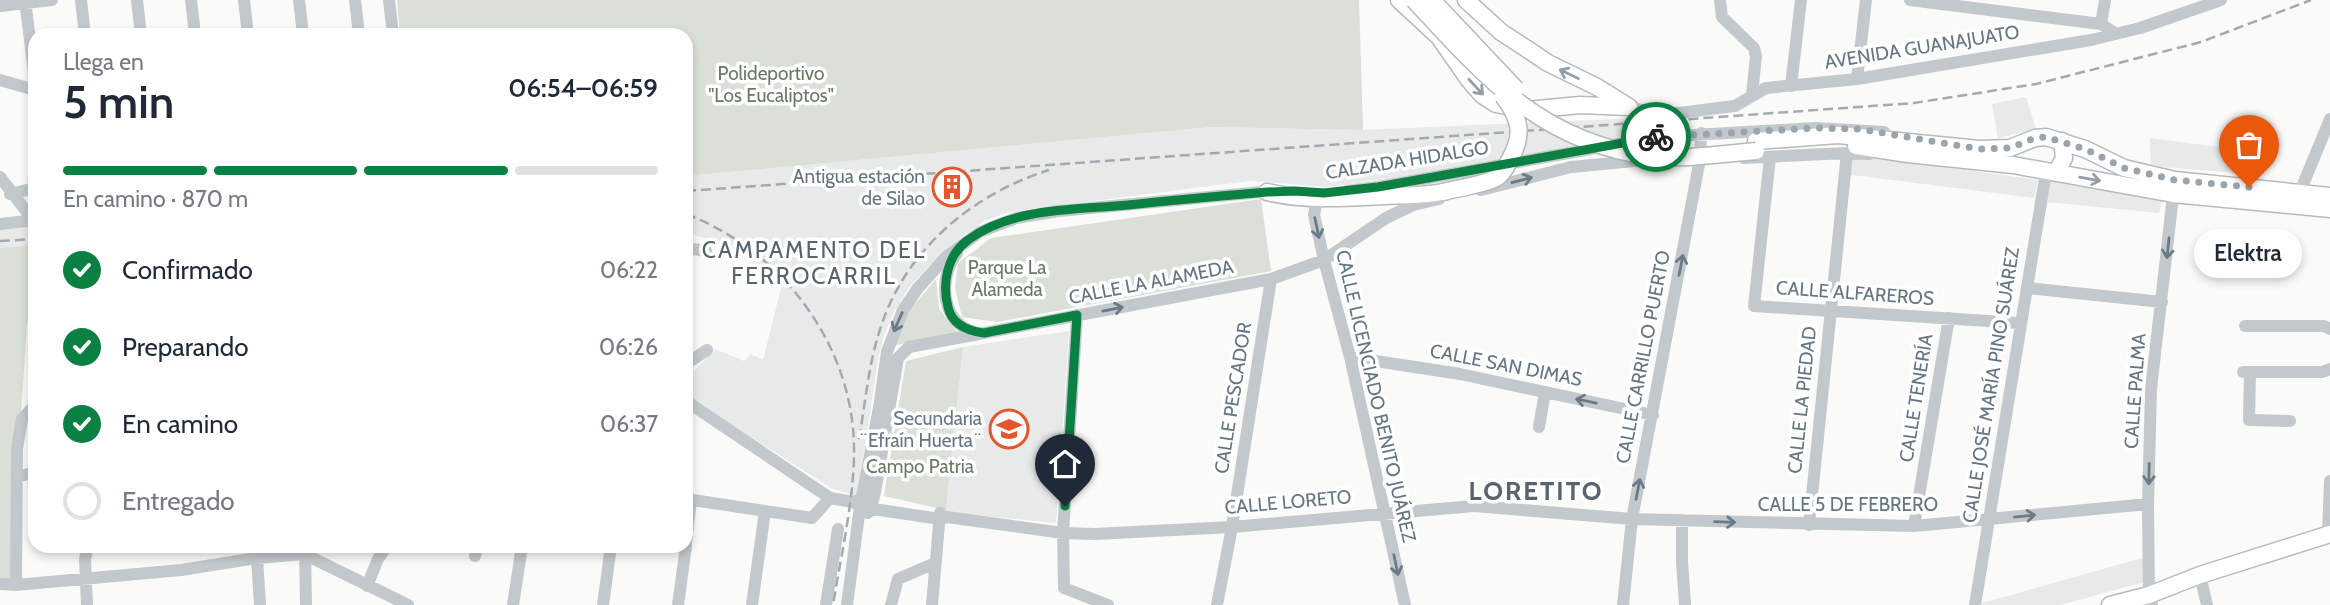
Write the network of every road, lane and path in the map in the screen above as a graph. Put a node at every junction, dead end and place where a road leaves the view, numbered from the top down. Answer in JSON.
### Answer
{"nodes":[{"id":1,"x":52,"y":0,"type":"edge"},
{"id":2,"x":81,"y":0,"type":"edge"},
{"id":3,"x":137,"y":0,"type":"edge"},
{"id":4,"x":191,"y":0,"type":"edge"},
{"id":5,"x":244,"y":0,"type":"edge"},
{"id":6,"x":299,"y":0,"type":"edge"},
{"id":7,"x":355,"y":0,"type":"edge"},
{"id":8,"x":389,"y":0,"type":"edge"},
{"id":9,"x":1399,"y":0,"type":"edge"},
{"id":10,"x":1406,"y":0,"type":"edge"},
{"id":11,"x":1414,"y":0,"type":"edge"},
{"id":12,"x":1466,"y":0,"type":"edge"},
{"id":13,"x":1720,"y":0,"type":"edge"},
{"id":14,"x":1801,"y":0,"type":"edge"},
{"id":15,"x":1866,"y":0,"type":"edge"},
{"id":16,"x":1910,"y":0,"type":"edge"},
{"id":17,"x":2105,"y":0,"type":"edge"},
{"id":18,"x":2221,"y":0,"type":"edge"},
{"id":19,"x":25,"y":1,"type":"edge"},
{"id":20,"x":1433,"y":1,"type":"edge"},
{"id":21,"x":0,"y":6,"type":"edge"},
{"id":22,"x":2101,"y":24,"type":"junction"},
{"id":23,"x":28,"y":28,"type":"edge"},
{"id":24,"x":84,"y":28,"type":"edge"},
{"id":25,"x":140,"y":28,"type":"edge"},
{"id":26,"x":194,"y":28,"type":"edge"},
{"id":27,"x":247,"y":28,"type":"edge"},
{"id":28,"x":302,"y":28,"type":"edge"},
{"id":29,"x":358,"y":28,"type":"edge"},
{"id":30,"x":392,"y":28,"type":"edge"},
{"id":31,"x":2116,"y":34,"type":"junction"},
{"id":32,"x":1449,"y":38,"type":"junction"},
{"id":33,"x":1857,"y":79,"type":"junction"},
{"id":34,"x":0,"y":80,"type":"edge"},
{"id":35,"x":1491,"y":80,"type":"junction"},
{"id":36,"x":1791,"y":86,"type":"junction"},
{"id":37,"x":28,"y":88,"type":"edge"},
{"id":38,"x":1752,"y":95,"type":"junction"},
{"id":39,"x":1629,"y":107,"type":"junction"},
{"id":40,"x":2330,"y":119,"type":"edge"},
{"id":41,"x":1701,"y":133,"type":"junction"},
{"id":42,"x":1658,"y":137,"type":"junction"},
{"id":43,"x":2035,"y":138,"type":"junction"},
{"id":44,"x":2062,"y":141,"type":"junction"},
{"id":45,"x":1942,"y":144,"type":"junction"},
{"id":46,"x":1760,"y":150,"type":"junction"},
{"id":47,"x":1568,"y":153,"type":"junction"},
{"id":48,"x":1847,"y":153,"type":"junction"},
{"id":49,"x":1908,"y":154,"type":"junction"},
{"id":50,"x":1700,"y":159,"type":"junction"},
{"id":51,"x":1655,"y":160,"type":"junction"},
{"id":52,"x":1571,"y":167,"type":"junction"},
{"id":53,"x":2045,"y":172,"type":"junction"},
{"id":54,"x":1446,"y":175,"type":"junction"},
{"id":55,"x":0,"y":177,"type":"edge"},
{"id":56,"x":2174,"y":187,"type":"junction"},
{"id":57,"x":28,"y":190,"type":"edge"},
{"id":58,"x":1267,"y":192,"type":"junction"},
{"id":59,"x":10,"y":194,"type":"junction"},
{"id":60,"x":1446,"y":195,"type":"junction"},
{"id":61,"x":2330,"y":196,"type":"edge"},
{"id":62,"x":1322,"y":198,"type":"junction"},
{"id":63,"x":2297,"y":199,"type":"junction"},
{"id":64,"x":2330,"y":209,"type":"edge"},
{"id":65,"x":28,"y":214,"type":"edge"},
{"id":66,"x":28,"y":221,"type":"edge"},
{"id":67,"x":0,"y":223,"type":"edge"},
{"id":68,"x":966,"y":241,"type":"junction"},
{"id":69,"x":693,"y":249,"type":"edge"},
{"id":70,"x":706,"y":251,"type":"dead end"},
{"id":71,"x":1324,"y":260,"type":"junction"},
{"id":72,"x":1271,"y":279,"type":"junction"},
{"id":73,"x":2027,"y":288,"type":"junction"},
{"id":74,"x":2162,"y":302,"type":"junction"},
{"id":75,"x":1830,"y":311,"type":"junction"},
{"id":76,"x":1077,"y":315,"type":"junction"},
{"id":77,"x":1949,"y":318,"type":"junction"},
{"id":78,"x":2020,"y":323,"type":"junction"},
{"id":79,"x":2245,"y":326,"type":"dead end"},
{"id":80,"x":2330,"y":329,"type":"edge"},
{"id":81,"x":984,"y":333,"type":"junction"},
{"id":82,"x":707,"y":350,"type":"dead end"},
{"id":83,"x":892,"y":355,"type":"junction"},
{"id":84,"x":1350,"y":357,"type":"junction"},
{"id":85,"x":693,"y":359,"type":"edge"},
{"id":86,"x":2330,"y":369,"type":"edge"},
{"id":87,"x":1545,"y":392,"type":"junction"},
{"id":88,"x":693,"y":406,"type":"edge"},
{"id":89,"x":28,"y":413,"type":"edge"},
{"id":90,"x":1653,"y":415,"type":"junction"},
{"id":91,"x":2290,"y":421,"type":"dead end"},
{"id":92,"x":1539,"y":427,"type":"dead end"},
{"id":93,"x":28,"y":474,"type":"edge"},
{"id":94,"x":17,"y":477,"type":"junction"},
{"id":95,"x":2330,"y":481,"type":"edge"},
{"id":96,"x":830,"y":498,"type":"junction"},
{"id":97,"x":693,"y":501,"type":"edge"},
{"id":98,"x":864,"y":503,"type":"junction"},
{"id":99,"x":2148,"y":504,"type":"junction"},
{"id":100,"x":765,"y":511,"type":"junction"},
{"id":101,"x":1385,"y":513,"type":"junction"},
{"id":102,"x":942,"y":517,"type":"junction"},
{"id":103,"x":1632,"y":519,"type":"junction"},
{"id":104,"x":1682,"y":520,"type":"junction"},
{"id":105,"x":1988,"y":520,"type":"junction"},
{"id":106,"x":1809,"y":525,"type":"junction"},
{"id":107,"x":1914,"y":526,"type":"junction"},
{"id":108,"x":1232,"y":527,"type":"junction"},
{"id":109,"x":838,"y":529,"type":"dead end"},
{"id":110,"x":1063,"y":533,"type":"junction"},
{"id":111,"x":2329,"y":534,"type":"edge"},
{"id":112,"x":86,"y":553,"type":"edge"},
{"id":113,"x":286,"y":553,"type":"edge"},
{"id":114,"x":304,"y":553,"type":"edge"},
{"id":115,"x":309,"y":553,"type":"edge"},
{"id":116,"x":382,"y":553,"type":"edge"},
{"id":117,"x":521,"y":553,"type":"edge"},
{"id":118,"x":610,"y":553,"type":"edge"},
{"id":119,"x":685,"y":553,"type":"edge"},
{"id":120,"x":257,"y":558,"type":"junction"},
{"id":121,"x":935,"y":563,"type":"junction"},
{"id":122,"x":2200,"y":575,"type":"junction"},
{"id":123,"x":86,"y":579,"type":"junction"},
{"id":124,"x":0,"y":584,"type":"edge"},
{"id":125,"x":16,"y":585,"type":"junction"},
{"id":126,"x":368,"y":586,"type":"junction"},
{"id":127,"x":2151,"y":600,"type":"edge"},
{"id":128,"x":87,"y":605,"type":"edge"},
{"id":129,"x":260,"y":605,"type":"edge"},
{"id":130,"x":306,"y":605,"type":"edge"},
{"id":131,"x":408,"y":605,"type":"edge"},
{"id":132,"x":513,"y":605,"type":"edge"},
{"id":133,"x":603,"y":605,"type":"edge"},
{"id":134,"x":678,"y":605,"type":"edge"},
{"id":135,"x":752,"y":605,"type":"edge"},
{"id":136,"x":826,"y":605,"type":"edge"},
{"id":137,"x":847,"y":605,"type":"edge"},
{"id":138,"x":891,"y":605,"type":"edge"},
{"id":139,"x":932,"y":605,"type":"edge"},
{"id":140,"x":1108,"y":605,"type":"edge"},
{"id":141,"x":1217,"y":605,"type":"edge"},
{"id":142,"x":1405,"y":605,"type":"edge"},
{"id":143,"x":1623,"y":605,"type":"edge"},
{"id":144,"x":1685,"y":605,"type":"edge"},
{"id":145,"x":1975,"y":605,"type":"edge"},
{"id":146,"x":2110,"y":605,"type":"edge"},
{"id":147,"x":2207,"y":605,"type":"edge"}],
"edges":[{"from":1,"to":19,"type":"street"},
{"from":2,"to":24,"type":"street"},
{"from":3,"to":25,"type":"street"},
{"from":4,"to":26,"type":"street"},
{"from":5,"to":27,"type":"street"},
{"from":6,"to":28,"type":"street"},
{"from":7,"to":29,"type":"street"},
{"from":8,"to":30,"type":"street"},
{"from":9,"to":39,"type":"main road","one_way":true},
{"from":10,"to":32,"type":"main road","bridge":true},
{"from":11,"to":32,"type":"main road","bridge":true},
{"from":39,"to":12,"type":"main road","one_way":true},
{"from":13,"to":38,"type":"street"},
{"from":14,"to":36,"type":"street"},
{"from":15,"to":33,"type":"street"},
{"from":16,"to":22,"type":"street"},
{"from":17,"to":22,"type":"street"},
{"from":18,"to":31,"type":"street","name":"AVENIDA GUANAJUATO"},
{"from":19,"to":21,"type":"street"},
{"from":19,"to":23,"type":"street"},
{"from":20,"to":46,"type":"main road","bridge":true},
{"from":22,"to":31,"type":"street"},
{"from":31,"to":33,"type":"street","name":"AVENIDA GUANAJUATO"},
{"from":32,"to":35,"type":"main road","bridge":true},
{"from":33,"to":36,"type":"street","name":"AVENIDA GUANAJUATO"},
{"from":34,"to":37,"type":"street"},
{"from":35,"to":46,"type":"main road","bridge":true},
{"from":35,"to":60,"type":"main road","bridge":true},
{"from":36,"to":38,"type":"street","name":"AVENIDA GUANAJUATO"},
{"from":38,"to":39,"type":"street","name":"AVENIDA GUANAJUATO"},
{"from":40,"to":63,"type":"street"},
{"from":41,"to":42,"type":"street","name":"CALZADA HIDALGO"},
{"from":41,"to":45,"type":"street","name":"CALZADA HIDALGO"},
{"from":41,"to":50,"type":"street","name":"CALLE CARRILLO PUERTO"},
{"from":42,"to":47,"type":"street","name":"CALZADA HIDALGO"},
{"from":42,"to":51,"type":"street"},
{"from":43,"to":44,"type":"main road"},
{"from":43,"to":45,"type":"main road"},
{"from":43,"to":53,"type":"main road"},
{"from":44,"to":53,"type":"main road"},
{"from":44,"to":56,"type":"main road"},
{"from":45,"to":46,"type":"main road"},
{"from":46,"to":48,"type":"street","name":"CALLE LA ALAMEDA"},
{"from":46,"to":49,"type":"main road"},
{"from":46,"to":50,"type":"street","name":"CALLE LA ALAMEDA"},
{"from":46,"to":75,"type":"street","name":"CALLE ALFAREROS"},
{"from":47,"to":52,"type":"street"},
{"from":47,"to":54,"type":"street","name":"CALZADA HIDALGO"},
{"from":48,"to":49,"type":"street","name":"CALLE LA ALAMEDA"},
{"from":48,"to":75,"type":"street","name":"CALLE LA PIEDAD"},
{"from":49,"to":53,"type":"main road"},
{"from":50,"to":51,"type":"street","name":"CALLE LA ALAMEDA"},
{"from":90,"to":50,"type":"street","name":"CALLE CARRILLO PUERTO","one_way":true},
{"from":51,"to":52,"type":"street","name":"CALLE LA ALAMEDA"},
{"from":60,"to":52,"type":"street","name":"CALLE LA ALAMEDA","one_way":true},
{"from":53,"to":56,"type":"main road","one_way":true},
{"from":53,"to":73,"type":"street","name":"CALLE JOSÉ MARÍA PINO SUÁREZ"},
{"from":54,"to":58,"type":"street","name":"CALZADA HIDALGO"},
{"from":54,"to":60,"type":"street"},
{"from":55,"to":59,"type":"street"},
{"from":56,"to":63,"type":"main road"},
{"from":56,"to":74,"type":"street","name":"CALLE PALMA","one_way":true},
{"from":57,"to":59,"type":"street"},
{"from":58,"to":62,"type":"main road"},
{"from":58,"to":68,"type":"street","name":"CALZADA HIDALGO"},
{"from":59,"to":65,"type":"street"},
{"from":60,"to":62,"type":"main road"},
{"from":60,"to":71,"type":"street","name":"CALLE LA ALAMEDA"},
{"from":61,"to":63,"type":"main road"},
{"from":62,"to":71,"type":"street","name":"CALLE LICENCIADO BENITO JUÁREZ","one_way":true},
{"from":63,"to":64,"type":"main road"},
{"from":66,"to":67,"type":"street"},
{"from":68,"to":81,"type":"street"},
{"from":68,"to":83,"type":"street","name":"CALZADA HIDALGO","one_way":true},
{"from":69,"to":70,"type":"street"},
{"from":71,"to":72,"type":"street","name":"CALLE LA ALAMEDA"},
{"from":71,"to":84,"type":"street","name":"CALLE LICENCIADO BENITO JUÁREZ"},
{"from":76,"to":72,"type":"street","name":"CALLE LA ALAMEDA","one_way":true},
{"from":72,"to":108,"type":"street","name":"CALLE PESCADOR"},
{"from":73,"to":74,"type":"street"},
{"from":73,"to":78,"type":"street","name":"CALLE JOSÉ MARÍA PINO SUÁREZ"},
{"from":74,"to":99,"type":"street","name":"CALLE PALMA","one_way":true},
{"from":75,"to":77,"type":"street","name":"CALLE ALFAREROS"},
{"from":75,"to":106,"type":"street","name":"CALLE LA PIEDAD"},
{"from":76,"to":81,"type":"street","name":"CALLE LA ALAMEDA"},
{"from":76,"to":110,"type":"street"},
{"from":77,"to":78,"type":"street","name":"CALLE ALFAREROS"},
{"from":77,"to":107,"type":"street","name":"CALLE TENERÍA"},
{"from":78,"to":105,"type":"street","name":"CALLE JOSÉ MARÍA PINO SUÁREZ"},
{"from":79,"to":80,"type":"street"},
{"from":81,"to":83,"type":"street","name":"CALLE LA ALAMEDA"},
{"from":82,"to":85,"type":"street"},
{"from":83,"to":98,"type":"street","name":"CALZADA HIDALGO"},
{"from":84,"to":87,"type":"street","name":"CALLE SAN DIMAS"},
{"from":84,"to":101,"type":"street","name":"CALLE LICENCIADO BENITO JUÁREZ"},
{"from":86,"to":91,"type":"street"},
{"from":90,"to":87,"type":"street","name":"CALLE SAN DIMAS","one_way":true},
{"from":87,"to":92,"type":"street"},
{"from":88,"to":96,"type":"street"},
{"from":89,"to":94,"type":"street"},
{"from":103,"to":90,"type":"street","name":"CALLE CARRILLO PUERTO","one_way":true},
{"from":93,"to":94,"type":"street"},
{"from":94,"to":125,"type":"street"},
{"from":95,"to":111,"type":"street"},
{"from":96,"to":98,"type":"street","name":"CALLE LORETO"},
{"from":96,"to":100,"type":"street"},
{"from":97,"to":100,"type":"street"},
{"from":98,"to":102,"type":"street","name":"CALLE LORETO"},
{"from":98,"to":137,"type":"street","name":"CALZADA HIDALGO"},
{"from":105,"to":99,"type":"street","name":"CALLE 5 DE FEBRERO","one_way":true},
{"from":99,"to":127,"type":"street","name":"CALLE PALMA"},
{"from":100,"to":135,"type":"street"},
{"from":101,"to":103,"type":"street","name":"CALLE LORETO"},
{"from":101,"to":108,"type":"street","name":"CALLE LORETO"},
{"from":101,"to":142,"type":"street","name":"CALLE LICENCIADO BENITO JUÁREZ","one_way":true},
{"from":102,"to":110,"type":"street","name":"CALLE LORETO"},
{"from":102,"to":121,"type":"street"},
{"from":103,"to":104,"type":"street","name":"CALLE 5 DE FEBRERO"},
{"from":103,"to":143,"type":"street","name":"CALLE CARRILLO PUERTO"},
{"from":104,"to":106,"type":"street","name":"CALLE 5 DE FEBRERO","one_way":true},
{"from":104,"to":144,"type":"street"},
{"from":105,"to":107,"type":"street","name":"CALLE 5 DE FEBRERO"},
{"from":105,"to":145,"type":"street","name":"CALLE JOSÉ MARÍA PINO SUÁREZ"},
{"from":106,"to":107,"type":"street","name":"CALLE 5 DE FEBRERO"},
{"from":108,"to":110,"type":"street","name":"CALLE LORETO"},
{"from":108,"to":141,"type":"street","name":"CALLE PESCADOR"},
{"from":109,"to":136,"type":"street"},
{"from":110,"to":140,"type":"street"},
{"from":111,"to":122,"type":"main road"},
{"from":112,"to":123,"type":"street"},
{"from":113,"to":120,"type":"street"},
{"from":114,"to":130,"type":"street"},
{"from":115,"to":126,"type":"street"},
{"from":116,"to":126,"type":"street"},
{"from":117,"to":132,"type":"street"},
{"from":118,"to":133,"type":"street"},
{"from":119,"to":134,"type":"street"},
{"from":120,"to":123,"type":"street"},
{"from":120,"to":129,"type":"street"},
{"from":121,"to":138,"type":"street"},
{"from":121,"to":139,"type":"street"},
{"from":122,"to":127,"type":"main road"},
{"from":122,"to":147,"type":"street"},
{"from":123,"to":125,"type":"street"},
{"from":123,"to":128,"type":"street"},
{"from":124,"to":125,"type":"street"},
{"from":126,"to":131,"type":"street"},
{"from":127,"to":146,"type":"main road"}]}
